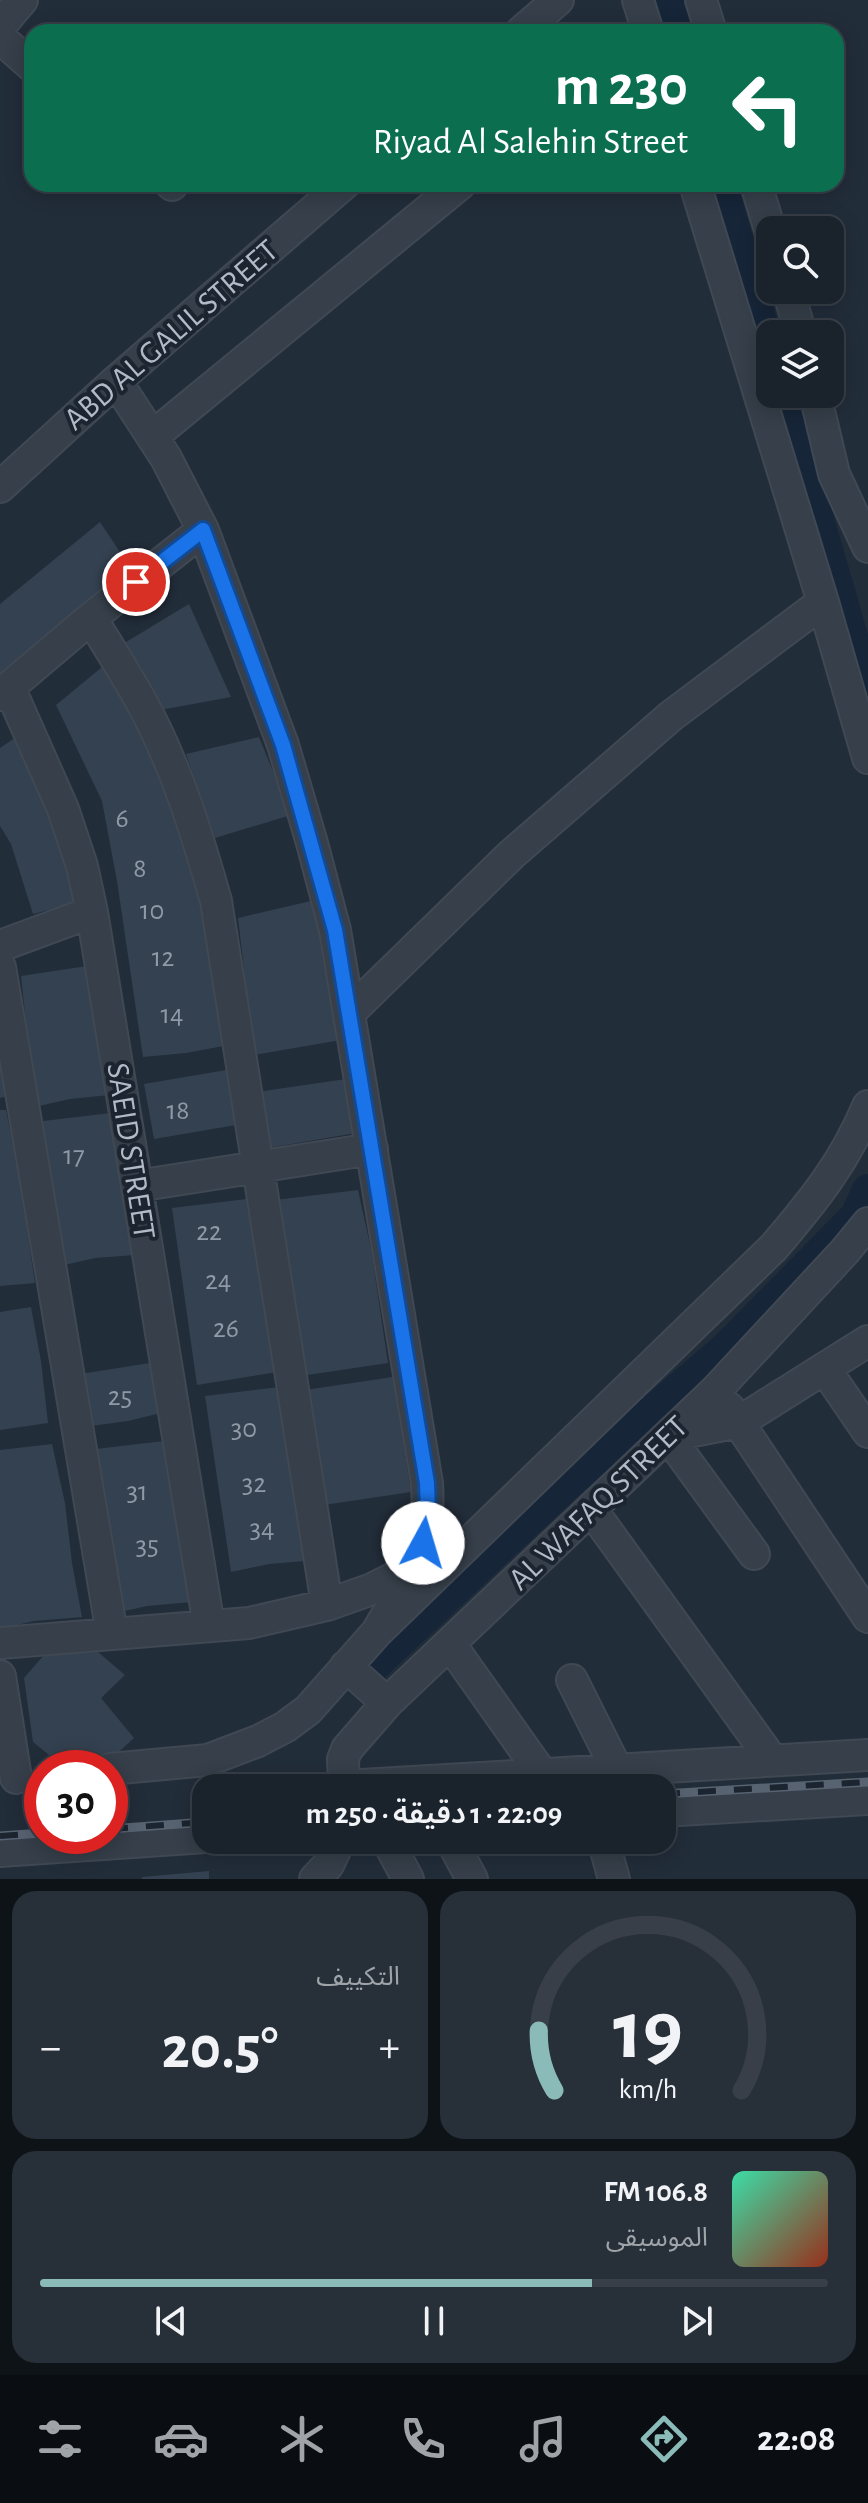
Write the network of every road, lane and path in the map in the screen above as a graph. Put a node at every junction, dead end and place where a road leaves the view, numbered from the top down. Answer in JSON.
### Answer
{"nodes":[{"id":1,"x":22,"y":0,"type":"edge"},
{"id":2,"x":558,"y":0,"type":"edge"},
{"id":3,"x":638,"y":0,"type":"edge"},
{"id":4,"x":701,"y":0,"type":"edge"},
{"id":5,"x":530,"y":24,"type":"edge"},
{"id":6,"x":645,"y":24,"type":"edge"},
{"id":7,"x":708,"y":24,"type":"edge"},
{"id":8,"x":0,"y":26,"type":"edge"},
{"id":9,"x":0,"y":38,"type":"edge"},
{"id":10,"x":24,"y":59,"type":"edge"},
{"id":11,"x":335,"y":192,"type":"edge"},
{"id":12,"x":450,"y":192,"type":"edge"},
{"id":13,"x":697,"y":192,"type":"edge"},
{"id":14,"x":758,"y":192,"type":"edge"},
{"id":15,"x":766,"y":216,"type":"edge"},
{"id":16,"x":116,"y":381,"type":"junction"},
{"id":17,"x":818,"y":408,"type":"edge"},
{"id":18,"x":153,"y":436,"type":"junction"},
{"id":19,"x":0,"y":487,"type":"edge"},
{"id":20,"x":203,"y":530,"type":"junction"},
{"id":21,"x":868,"y":547,"type":"edge"},
{"id":22,"x":823,"y":602,"type":"junction"},
{"id":23,"x":91,"y":618,"type":"junction"},
{"id":24,"x":5,"y":691,"type":"edge"},
{"id":25,"x":868,"y":758,"type":"edge"},
{"id":26,"x":92,"y":912,"type":"junction"},
{"id":27,"x":0,"y":946,"type":"edge"},
{"id":28,"x":0,"y":967,"type":"edge"},
{"id":29,"x":349,"y":1013,"type":"junction"},
{"id":30,"x":868,"y":1106,"type":"edge"},
{"id":31,"x":372,"y":1149,"type":"junction"},
{"id":32,"x":259,"y":1167,"type":"junction"},
{"id":33,"x":137,"y":1186,"type":"junction"},
{"id":34,"x":868,"y":1223,"type":"edge"},
{"id":35,"x":868,"y":1341,"type":"edge"},
{"id":36,"x":825,"y":1369,"type":"junction"},
{"id":37,"x":716,"y":1390,"type":"junction"},
{"id":38,"x":739,"y":1422,"type":"junction"},
{"id":39,"x":868,"y":1432,"type":"edge"},
{"id":40,"x":668,"y":1436,"type":"junction"},
{"id":41,"x":591,"y":1509,"type":"junction"},
{"id":42,"x":754,"y":1554,"type":"dead end"},
{"id":43,"x":414,"y":1568,"type":"junction"},
{"id":44,"x":327,"y":1605,"type":"junction"},
{"id":45,"x":868,"y":1617,"type":"edge"},
{"id":46,"x":209,"y":1626,"type":"junction"},
{"id":47,"x":377,"y":1632,"type":"junction"},
{"id":48,"x":112,"y":1634,"type":"junction"},
{"id":49,"x":0,"y":1643,"type":"edge"},
{"id":50,"x":450,"y":1644,"type":"junction"},
{"id":51,"x":346,"y":1666,"type":"junction"},
{"id":52,"x":0,"y":1676,"type":"edge"},
{"id":53,"x":572,"y":1680,"type":"dead end"},
{"id":54,"x":387,"y":1703,"type":"junction"},
{"id":55,"x":868,"y":1755,"type":"edge"},
{"id":56,"x":772,"y":1760,"type":"junction"},
{"id":57,"x":128,"y":1767,"type":"edge"},
{"id":58,"x":617,"y":1770,"type":"junction"},
{"id":59,"x":344,"y":1774,"type":"edge"},
{"id":60,"x":542,"y":1774,"type":"joint"},
{"id":61,"x":19,"y":1777,"type":"edge"},
{"id":62,"x":868,"y":1799,"type":"edge"},
{"id":63,"x":676,"y":1810,"type":"edge"},
{"id":64,"x":192,"y":1838,"type":"edge"},
{"id":65,"x":0,"y":1851,"type":"edge"},
{"id":66,"x":333,"y":1854,"type":"edge"},
{"id":67,"x":395,"y":1854,"type":"edge"},
{"id":68,"x":459,"y":1854,"type":"edge"},
{"id":69,"x":607,"y":1854,"type":"edge"},
{"id":70,"x":315,"y":1879,"type":"edge"},
{"id":71,"x":408,"y":1879,"type":"edge"},
{"id":72,"x":472,"y":1879,"type":"edge"},
{"id":73,"x":614,"y":1879,"type":"edge"}],
"edges":[{"from":1,"to":8,"type":"street"},
{"from":2,"to":5,"type":"street"},
{"from":3,"to":6,"type":"street"},
{"from":4,"to":7,"type":"street"},
{"from":9,"to":10,"type":"street"},
{"from":11,"to":16,"type":"street","name":"ABD AL GALIL STREET"},
{"from":12,"to":18,"type":"street"},
{"from":13,"to":22,"type":"street"},
{"from":14,"to":15,"type":"street"},
{"from":16,"to":18,"type":"street"},
{"from":16,"to":19,"type":"street","name":"ABD AL GALIL STREET"},
{"from":17,"to":21,"type":"street"},
{"from":18,"to":20,"type":"street"},
{"from":20,"to":23,"type":"street"},
{"from":20,"to":29,"type":"street"},
{"from":22,"to":25,"type":"street"},
{"from":22,"to":29,"type":"street"},
{"from":23,"to":24,"type":"street"},
{"from":23,"to":32,"type":"street"},
{"from":24,"to":26,"type":"street","name":"SAEID STREET"},
{"from":26,"to":27,"type":"street"},
{"from":26,"to":33,"type":"street","name":"SAEID STREET"},
{"from":28,"to":48,"type":"street"},
{"from":29,"to":31,"type":"street"},
{"from":30,"to":47,"type":"street","name":"AL WAFAQ STREET"},
{"from":31,"to":32,"type":"street"},
{"from":31,"to":43,"type":"street"},
{"from":32,"to":33,"type":"street"},
{"from":32,"to":44,"type":"street"},
{"from":33,"to":46,"type":"street","name":"SAEID STREET"},
{"from":34,"to":37,"type":"street","name":"AL WAFAQ STREET"},
{"from":35,"to":36,"type":"street"},
{"from":36,"to":38,"type":"street"},
{"from":36,"to":39,"type":"street"},
{"from":37,"to":38,"type":"street"},
{"from":37,"to":40,"type":"street","name":"AL WAFAQ STREET"},
{"from":38,"to":40,"type":"street"},
{"from":38,"to":45,"type":"street"},
{"from":40,"to":41,"type":"street","name":"AL WAFAQ STREET"},
{"from":40,"to":42,"type":"street"},
{"from":41,"to":50,"type":"street","name":"AL WAFAQ STREET"},
{"from":41,"to":56,"type":"street"},
{"from":43,"to":44,"type":"street"},
{"from":43,"to":47,"type":"street"},
{"from":44,"to":46,"type":"street"},
{"from":46,"to":48,"type":"street"},
{"from":47,"to":51,"type":"street","name":"AL WAFAQ STREET"},
{"from":48,"to":49,"type":"street"},
{"from":50,"to":54,"type":"street","name":"AL WAFAQ STREET"},
{"from":50,"to":60,"type":"street"},
{"from":51,"to":54,"type":"street"},
{"from":51,"to":57,"type":"street","name":"AL WAFAQ STREET"},
{"from":52,"to":61,"type":"street"},
{"from":53,"to":58,"type":"street"},
{"from":54,"to":59,"type":"street","name":"AL WAFAQ STREET"},
{"from":55,"to":56,"type":"street"},
{"from":56,"to":58,"type":"street"},
{"from":58,"to":60,"type":"street"},
{"from":62,"to":63,"type":"street"},
{"from":64,"to":65,"type":"street"},
{"from":66,"to":70,"type":"street"},
{"from":67,"to":71,"type":"street"},
{"from":68,"to":72,"type":"street"},
{"from":69,"to":73,"type":"street"}]}
